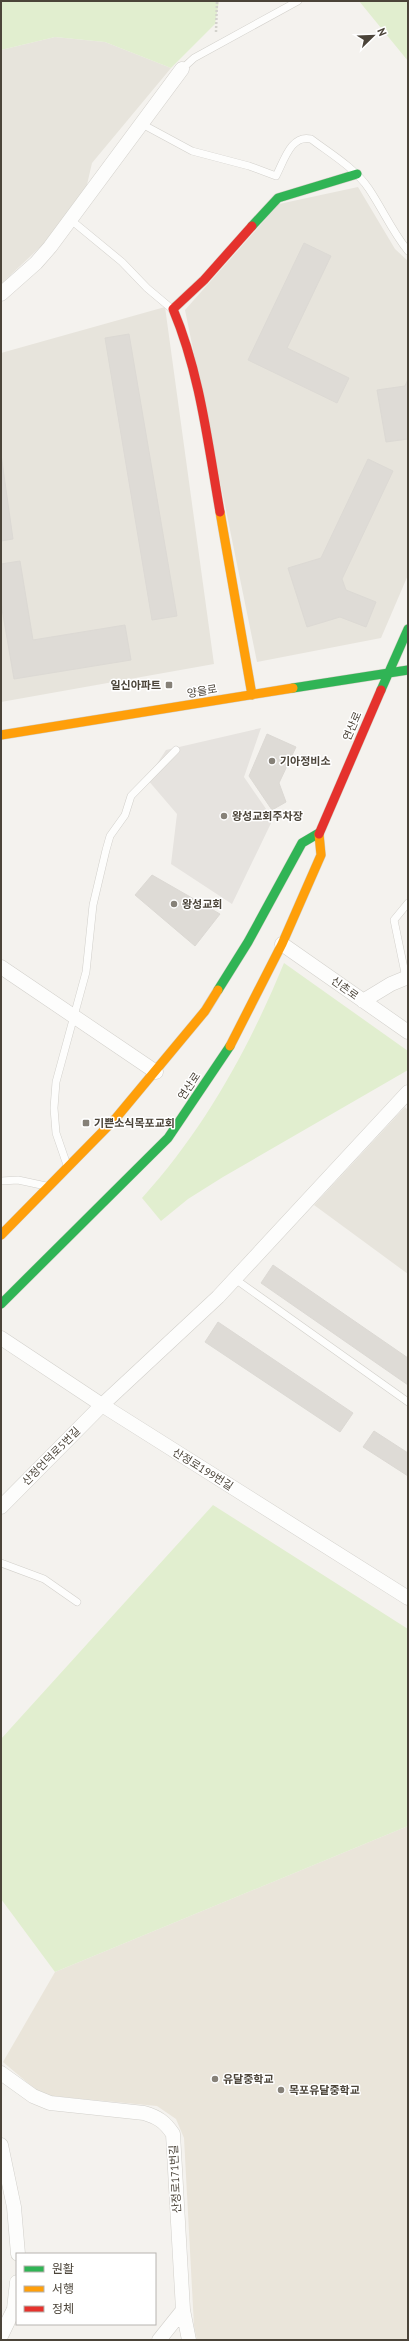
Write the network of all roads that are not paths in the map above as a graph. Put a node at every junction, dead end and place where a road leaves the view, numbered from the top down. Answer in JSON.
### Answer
{"nodes":[{"id":1,"x":298,"y":1,"type":"edge"},
{"id":2,"x":182,"y":69,"type":"joint"},
{"id":3,"x":142,"y":124,"type":"junction"},
{"id":4,"x":357,"y":174,"type":"junction"},
{"id":5,"x":71,"y":220,"type":"junction"},
{"id":6,"x":408,"y":251,"type":"edge"},
{"id":7,"x":1,"y":294,"type":"edge"},
{"id":8,"x":173,"y":309,"type":"junction"},
{"id":9,"x":408,"y":629,"type":"edge"},
{"id":10,"x":408,"y":670,"type":"edge"},
{"id":11,"x":387,"y":674,"type":"junction"},
{"id":12,"x":252,"y":695,"type":"junction"},
{"id":13,"x":1,"y":735,"type":"edge"},
{"id":14,"x":176,"y":750,"type":"dead end"},
{"id":15,"x":319,"y":834,"type":"junction"},
{"id":16,"x":408,"y":903,"type":"edge"},
{"id":17,"x":282,"y":944,"type":"junction"},
{"id":18,"x":1,"y":966,"type":"edge"},
{"id":19,"x":407,"y":977,"type":"edge"},
{"id":20,"x":363,"y":1001,"type":"junction"},
{"id":21,"x":74,"y":1016,"type":"junction"},
{"id":22,"x":408,"y":1032,"type":"edge"},
{"id":23,"x":156,"y":1072,"type":"junction"},
{"id":24,"x":408,"y":1092,"type":"edge"},
{"id":25,"x":67,"y":1167,"type":"junction"},
{"id":26,"x":1,"y":1181,"type":"edge"},
{"id":27,"x":48,"y":1187,"type":"junction"},
{"id":28,"x":1,"y":1235,"type":"edge"},
{"id":29,"x":235,"y":1279,"type":"junction"},
{"id":30,"x":1,"y":1304,"type":"edge"},
{"id":31,"x":1,"y":1338,"type":"edge"},
{"id":32,"x":408,"y":1402,"type":"edge"},
{"id":33,"x":102,"y":1405,"type":"junction"},
{"id":34,"x":1,"y":1506,"type":"edge"},
{"id":35,"x":1,"y":1563,"type":"edge"},
{"id":36,"x":408,"y":1598,"type":"edge"},
{"id":37,"x":77,"y":1602,"type":"dead end"},
{"id":38,"x":1,"y":2073,"type":"edge"},
{"id":39,"x":1,"y":2145,"type":"edge"},
{"id":40,"x":18,"y":2253,"type":"edge"},
{"id":41,"x":16,"y":2291,"type":"edge"},
{"id":42,"x":183,"y":2310,"type":"junction"},
{"id":43,"x":1,"y":2336,"type":"edge"},
{"id":44,"x":159,"y":2340,"type":"edge"},
{"id":45,"x":188,"y":2340,"type":"edge"}],
"edges":[{"from":1,"to":2,"type":"lane"},
{"from":2,"to":3,"type":"street"},
{"from":3,"to":4,"type":"lane"},
{"from":3,"to":5,"type":"street"},
{"from":4,"to":6,"type":"lane"},
{"from":4,"to":8,"type":"street"},
{"from":5,"to":7,"type":"street"},
{"from":5,"to":8,"type":"lane"},
{"from":8,"to":12,"type":"street"},
{"from":9,"to":11,"type":"street","name":"연산로"},
{"from":10,"to":11,"type":"street","name":"양을로"},
{"from":11,"to":12,"type":"street","name":"양을로"},
{"from":11,"to":15,"type":"street","name":"연산로"},
{"from":12,"to":13,"type":"street","name":"양을로"},
{"from":14,"to":21,"type":"lane"},
{"from":15,"to":17,"type":"street","name":"연산로"},
{"from":15,"to":23,"type":"street"},
{"from":16,"to":19,"type":"lane"},
{"from":17,"to":20,"type":"street","name":"신촌로"},
{"from":17,"to":30,"type":"street","name":"연산로"},
{"from":18,"to":21,"type":"street"},
{"from":19,"to":20,"type":"street"},
{"from":20,"to":22,"type":"street","name":"신촌로"},
{"from":21,"to":23,"type":"street"},
{"from":21,"to":25,"type":"lane"},
{"from":23,"to":25,"type":"street"},
{"from":24,"to":29,"type":"street","name":"산정언덕로5번길"},
{"from":25,"to":27,"type":"street"},
{"from":26,"to":27,"type":"lane"},
{"from":27,"to":28,"type":"street"},
{"from":29,"to":32,"type":"lane"},
{"from":29,"to":33,"type":"street","name":"산정언덕로5번길"},
{"from":31,"to":33,"type":"street","name":"산정로199번길"},
{"from":33,"to":34,"type":"street","name":"산정언덕로5번길"},
{"from":33,"to":36,"type":"street","name":"산정로199번길"},
{"from":35,"to":37,"type":"lane"},
{"from":38,"to":42,"type":"street","name":"산정로171번길"},
{"from":39,"to":40,"type":"street"},
{"from":41,"to":43,"type":"street"},
{"from":42,"to":44,"type":"street"},
{"from":42,"to":45,"type":"street","name":"산정로171번길"}]}
